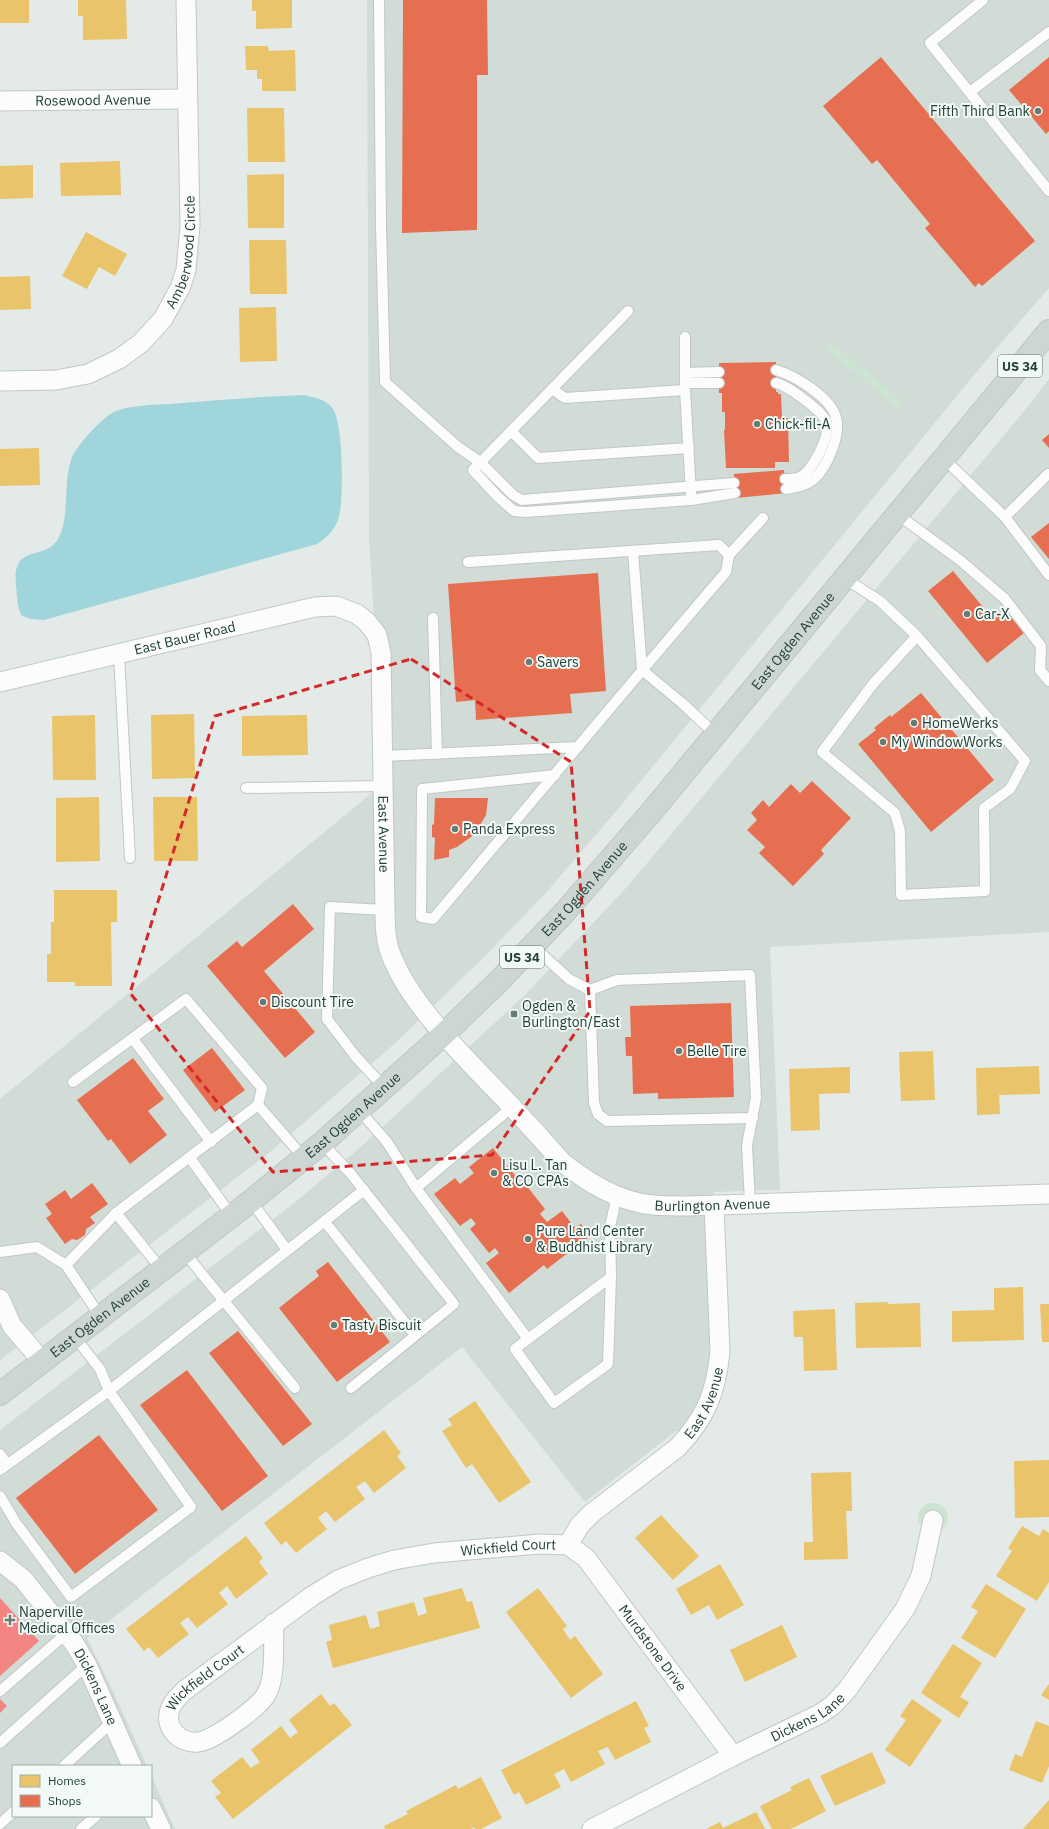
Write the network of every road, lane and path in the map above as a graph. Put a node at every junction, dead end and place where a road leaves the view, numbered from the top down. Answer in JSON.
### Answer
{"nodes":[{"id":1,"x":186,"y":0,"type":"edge"},
{"id":2,"x":379,"y":0,"type":"edge"},
{"id":3,"x":983,"y":0,"type":"edge"},
{"id":4,"x":1049,"y":32,"type":"edge"},
{"id":5,"x":970,"y":92,"type":"junction"},
{"id":6,"x":186,"y":99,"type":"junction"},
{"id":7,"x":0,"y":101,"type":"edge"},
{"id":8,"x":1048,"y":188,"type":"edge"},
{"id":9,"x":628,"y":311,"type":"dead end"},
{"id":10,"x":1049,"y":331,"type":"edge"},
{"id":11,"x":686,"y":337,"type":"dead end"},
{"id":12,"x":776,"y":370,"type":"dead end"},
{"id":13,"x":719,"y":372,"type":"dead end"},
{"id":14,"x":0,"y":381,"type":"edge"},
{"id":15,"x":686,"y":382,"type":"junction"},
{"id":16,"x":719,"y":382,"type":"dead end"},
{"id":17,"x":776,"y":382,"type":"dead end"},
{"id":18,"x":552,"y":389,"type":"junction"},
{"id":19,"x":511,"y":431,"type":"junction"},
{"id":20,"x":689,"y":448,"type":"junction"},
{"id":21,"x":943,"y":458,"type":"junction"},
{"id":22,"x":480,"y":462,"type":"junction"},
{"id":23,"x":1048,"y":474,"type":"dead end"},
{"id":24,"x":734,"y":483,"type":"dead end"},
{"id":25,"x":691,"y":487,"type":"junction"},
{"id":26,"x":735,"y":493,"type":"dead end"},
{"id":27,"x":691,"y":500,"type":"junction"},
{"id":28,"x":897,"y":514,"type":"junction"},
{"id":29,"x":1005,"y":517,"type":"junction"},
{"id":30,"x":763,"y":518,"type":"dead end"},
{"id":31,"x":633,"y":551,"type":"junction"},
{"id":32,"x":729,"y":554,"type":"junction"},
{"id":33,"x":468,"y":562,"type":"dead end"},
{"id":34,"x":1049,"y":575,"type":"edge"},
{"id":35,"x":844,"y":578,"type":"junction"},
{"id":36,"x":433,"y":618,"type":"dead end"},
{"id":37,"x":367,"y":622,"type":"joint"},
{"id":38,"x":918,"y":636,"type":"junction"},
{"id":39,"x":119,"y":655,"type":"junction"},
{"id":40,"x":642,"y":670,"type":"junction"},
{"id":41,"x":1049,"y":681,"type":"edge"},
{"id":42,"x":0,"y":682,"type":"edge"},
{"id":43,"x":715,"y":734,"type":"junction"},
{"id":44,"x":578,"y":747,"type":"junction"},
{"id":45,"x":437,"y":754,"type":"junction"},
{"id":46,"x":382,"y":756,"type":"junction"},
{"id":47,"x":555,"y":775,"type":"junction"},
{"id":48,"x":383,"y":786,"type":"junction"},
{"id":49,"x":246,"y":788,"type":"dead end"},
{"id":50,"x":130,"y":858,"type":"dead end"},
{"id":51,"x":385,"y":910,"type":"junction"},
{"id":52,"x":533,"y":946,"type":"junction"},
{"id":53,"x":590,"y":990,"type":"junction"},
{"id":54,"x":444,"y":1034,"type":"junction"},
{"id":55,"x":132,"y":1039,"type":"junction"},
{"id":56,"x":73,"y":1082,"type":"dead end"},
{"id":57,"x":384,"y":1087,"type":"junction"},
{"id":58,"x":258,"y":1105,"type":"junction"},
{"id":59,"x":512,"y":1107,"type":"junction"},
{"id":60,"x":359,"y":1110,"type":"junction"},
{"id":61,"x":752,"y":1118,"type":"junction"},
{"id":62,"x":211,"y":1142,"type":"junction"},
{"id":63,"x":322,"y":1143,"type":"junction"},
{"id":64,"x":190,"y":1158,"type":"junction"},
{"id":65,"x":304,"y":1158,"type":"junction"},
{"id":66,"x":416,"y":1188,"type":"junction"},
{"id":67,"x":364,"y":1190,"type":"junction"},
{"id":68,"x":1049,"y":1194,"type":"edge"},
{"id":69,"x":617,"y":1195,"type":"junction"},
{"id":70,"x":251,"y":1201,"type":"junction"},
{"id":71,"x":750,"y":1203,"type":"junction"},
{"id":72,"x":714,"y":1204,"type":"junction"},
{"id":73,"x":116,"y":1213,"type":"junction"},
{"id":74,"x":231,"y":1216,"type":"junction"},
{"id":75,"x":325,"y":1222,"type":"junction"},
{"id":76,"x":287,"y":1250,"type":"junction"},
{"id":77,"x":0,"y":1252,"type":"edge"},
{"id":78,"x":184,"y":1252,"type":"junction"},
{"id":79,"x":66,"y":1265,"type":"junction"},
{"id":80,"x":161,"y":1269,"type":"junction"},
{"id":81,"x":611,"y":1277,"type":"junction"},
{"id":82,"x":0,"y":1299,"type":"edge"},
{"id":83,"x":223,"y":1301,"type":"junction"},
{"id":84,"x":100,"y":1316,"type":"junction"},
{"id":85,"x":415,"y":1335,"type":"junction"},
{"id":86,"x":74,"y":1336,"type":"junction"},
{"id":87,"x":528,"y":1339,"type":"junction"},
{"id":88,"x":42,"y":1361,"type":"junction"},
{"id":89,"x":295,"y":1388,"type":"dead end"},
{"id":90,"x":351,"y":1388,"type":"dead end"},
{"id":91,"x":109,"y":1391,"type":"junction"},
{"id":92,"x":0,"y":1394,"type":"edge"},
{"id":93,"x":0,"y":1454,"type":"edge"},
{"id":94,"x":4,"y":1467,"type":"edge"},
{"id":95,"x":0,"y":1496,"type":"edge"},
{"id":96,"x":933,"y":1520,"type":"dead end"},
{"id":97,"x":568,"y":1545,"type":"junction"},
{"id":98,"x":0,"y":1562,"type":"edge"},
{"id":99,"x":274,"y":1623,"type":"junction"},
{"id":100,"x":67,"y":1633,"type":"junction"},
{"id":101,"x":86,"y":1665,"type":"junction"},
{"id":102,"x":0,"y":1691,"type":"edge"},
{"id":103,"x":112,"y":1722,"type":"junction"},
{"id":104,"x":0,"y":1743,"type":"edge"},
{"id":105,"x":733,"y":1756,"type":"junction"},
{"id":106,"x":65,"y":1765,"type":"edge"},
{"id":107,"x":132,"y":1765,"type":"edge"},
{"id":108,"x":152,"y":1810,"type":"edge"},
{"id":109,"x":12,"y":1813,"type":"edge"},
{"id":110,"x":95,"y":1817,"type":"edge"},
{"id":111,"x":0,"y":1824,"type":"edge"},
{"id":112,"x":81,"y":1829,"type":"edge"},
{"id":113,"x":161,"y":1829,"type":"edge"},
{"id":114,"x":592,"y":1829,"type":"edge"}],
"edges":[{"from":1,"to":6,"type":"street","name":"Amberwood Circle"},
{"from":2,"to":22,"type":"lane"},
{"from":3,"to":5,"type":"lane"},
{"from":4,"to":5,"type":"lane"},
{"from":5,"to":8,"type":"lane"},
{"from":6,"to":7,"type":"street","name":"Rosewood Avenue"},
{"from":6,"to":14,"type":"street","name":"Amberwood Circle"},
{"from":9,"to":18,"type":"lane"},
{"from":10,"to":21,"type":"main road","name":"East Ogden Avenue","number":"US 34"},
{"from":11,"to":15,"type":"lane"},
{"from":12,"to":17,"type":"lane"},
{"from":13,"to":15,"type":"lane"},
{"from":15,"to":16,"type":"lane"},
{"from":15,"to":18,"type":"lane"},
{"from":15,"to":20,"type":"lane"},
{"from":18,"to":19,"type":"lane"},
{"from":19,"to":20,"type":"lane"},
{"from":19,"to":22,"type":"lane"},
{"from":20,"to":25,"type":"lane"},
{"from":21,"to":28,"type":"main road","name":"East Ogden Avenue","number":"US 34"},
{"from":21,"to":29,"type":"lane"},
{"from":22,"to":25,"type":"lane"},
{"from":22,"to":27,"type":"lane"},
{"from":23,"to":29,"type":"lane"},
{"from":24,"to":25,"type":"lane"},
{"from":25,"to":27,"type":"lane"},
{"from":26,"to":27,"type":"lane"},
{"from":28,"to":35,"type":"main road","name":"East Ogden Avenue","number":"US 34"},
{"from":28,"to":41,"type":"lane"},
{"from":29,"to":34,"type":"lane"},
{"from":30,"to":32,"type":"lane"},
{"from":31,"to":32,"type":"lane"},
{"from":31,"to":33,"type":"lane"},
{"from":31,"to":40,"type":"lane"},
{"from":32,"to":40,"type":"lane"},
{"from":35,"to":38,"type":"lane"},
{"from":35,"to":43,"type":"main road","name":"East Ogden Avenue","number":"US 34"},
{"from":36,"to":45,"type":"lane"},
{"from":37,"to":39,"type":"street","name":"East Bauer Road"},
{"from":37,"to":46,"type":"street","name":"East Avenue"},
{"from":38,"to":38,"type":"lane"},
{"from":39,"to":42,"type":"street","name":"East Bauer Road"},
{"from":39,"to":50,"type":"lane"},
{"from":40,"to":43,"type":"lane"},
{"from":40,"to":44,"type":"lane"},
{"from":43,"to":52,"type":"main road","name":"East Ogden Avenue","number":"US 34"},
{"from":44,"to":45,"type":"lane"},
{"from":44,"to":47,"type":"lane"},
{"from":45,"to":46,"type":"lane"},
{"from":46,"to":48,"type":"street","name":"East Avenue"},
{"from":47,"to":47,"type":"lane"},
{"from":48,"to":49,"type":"lane"},
{"from":48,"to":51,"type":"street","name":"East Avenue"},
{"from":51,"to":54,"type":"street","name":"East Avenue"},
{"from":51,"to":57,"type":"lane"},
{"from":52,"to":53,"type":"lane"},
{"from":52,"to":54,"type":"main road","name":"East Ogden Avenue","number":"US 34"},
{"from":53,"to":61,"type":"lane"},
{"from":53,"to":61,"type":"lane"},
{"from":54,"to":57,"type":"main road","name":"East Ogden Avenue","number":"US 34"},
{"from":54,"to":59,"type":"street","name":"Burlington Avenue"},
{"from":55,"to":56,"type":"lane"},
{"from":55,"to":58,"type":"lane"},
{"from":55,"to":62,"type":"lane"},
{"from":57,"to":60,"type":"main road","name":"East Ogden Avenue","number":"US 34"},
{"from":58,"to":62,"type":"lane"},
{"from":58,"to":65,"type":"lane"},
{"from":59,"to":66,"type":"lane"},
{"from":59,"to":69,"type":"street","name":"Burlington Avenue"},
{"from":60,"to":63,"type":"main road","name":"East Ogden Avenue","number":"US 34"},
{"from":60,"to":66,"type":"lane"},
{"from":61,"to":71,"type":"lane"},
{"from":62,"to":64,"type":"lane"},
{"from":63,"to":65,"type":"main road","name":"East Ogden Avenue","number":"US 34"},
{"from":63,"to":67,"type":"lane"},
{"from":64,"to":73,"type":"lane"},
{"from":64,"to":74,"type":"lane"},
{"from":65,"to":70,"type":"main road","name":"East Ogden Avenue","number":"US 34"},
{"from":66,"to":87,"type":"lane"},
{"from":67,"to":75,"type":"lane"},
{"from":67,"to":85,"type":"lane"},
{"from":68,"to":71,"type":"street","name":"Burlington Avenue"},
{"from":69,"to":72,"type":"street","name":"Burlington Avenue"},
{"from":69,"to":81,"type":"lane"},
{"from":70,"to":74,"type":"main road","name":"East Ogden Avenue","number":"US 34"},
{"from":70,"to":76,"type":"lane"},
{"from":71,"to":72,"type":"street","name":"Burlington Avenue"},
{"from":72,"to":97,"type":"street","name":"East Avenue"},
{"from":73,"to":79,"type":"lane"},
{"from":73,"to":80,"type":"lane"},
{"from":74,"to":78,"type":"main road","name":"East Ogden Avenue","number":"US 34"},
{"from":75,"to":76,"type":"lane"},
{"from":75,"to":85,"type":"lane"},
{"from":76,"to":83,"type":"lane"},
{"from":77,"to":79,"type":"lane"},
{"from":78,"to":80,"type":"main road","name":"East Ogden Avenue","number":"US 34"},
{"from":78,"to":83,"type":"lane"},
{"from":79,"to":84,"type":"lane"},
{"from":80,"to":84,"type":"main road","name":"East Ogden Avenue","number":"US 34"},
{"from":81,"to":87,"type":"lane"},
{"from":81,"to":87,"type":"lane"},
{"from":82,"to":88,"type":"street"},
{"from":83,"to":89,"type":"lane"},
{"from":83,"to":91,"type":"lane"},
{"from":84,"to":86,"type":"main road","name":"East Ogden Avenue","number":"US 34"},
{"from":85,"to":90,"type":"lane"},
{"from":86,"to":88,"type":"main road","name":"East Ogden Avenue","number":"US 34"},
{"from":86,"to":91,"type":"lane"},
{"from":88,"to":92,"type":"main road","name":"East Ogden Avenue","number":"US 34"},
{"from":91,"to":94,"type":"lane"},
{"from":91,"to":95,"type":"lane"},
{"from":93,"to":94,"type":"lane"},
{"from":96,"to":105,"type":"street","name":"Dickens Lane"},
{"from":97,"to":99,"type":"street","name":"Wickfield Court"},
{"from":97,"to":105,"type":"street","name":"Murdstone Drive"},
{"from":98,"to":100,"type":"street","name":"Dickens Lane"},
{"from":99,"to":99,"type":"street","name":"Wickfield Court"},
{"from":100,"to":101,"type":"street","name":"Dickens Lane"},
{"from":100,"to":102,"type":"lane"},
{"from":101,"to":103,"type":"street","name":"Dickens Lane"},
{"from":101,"to":104,"type":"lane"},
{"from":103,"to":106,"type":"lane"},
{"from":103,"to":107,"type":"street","name":"Dickens Lane"},
{"from":105,"to":114,"type":"street","name":"Dickens Lane"},
{"from":108,"to":113,"type":"street"},
{"from":109,"to":111,"type":"lane"},
{"from":110,"to":112,"type":"lane"}]}
